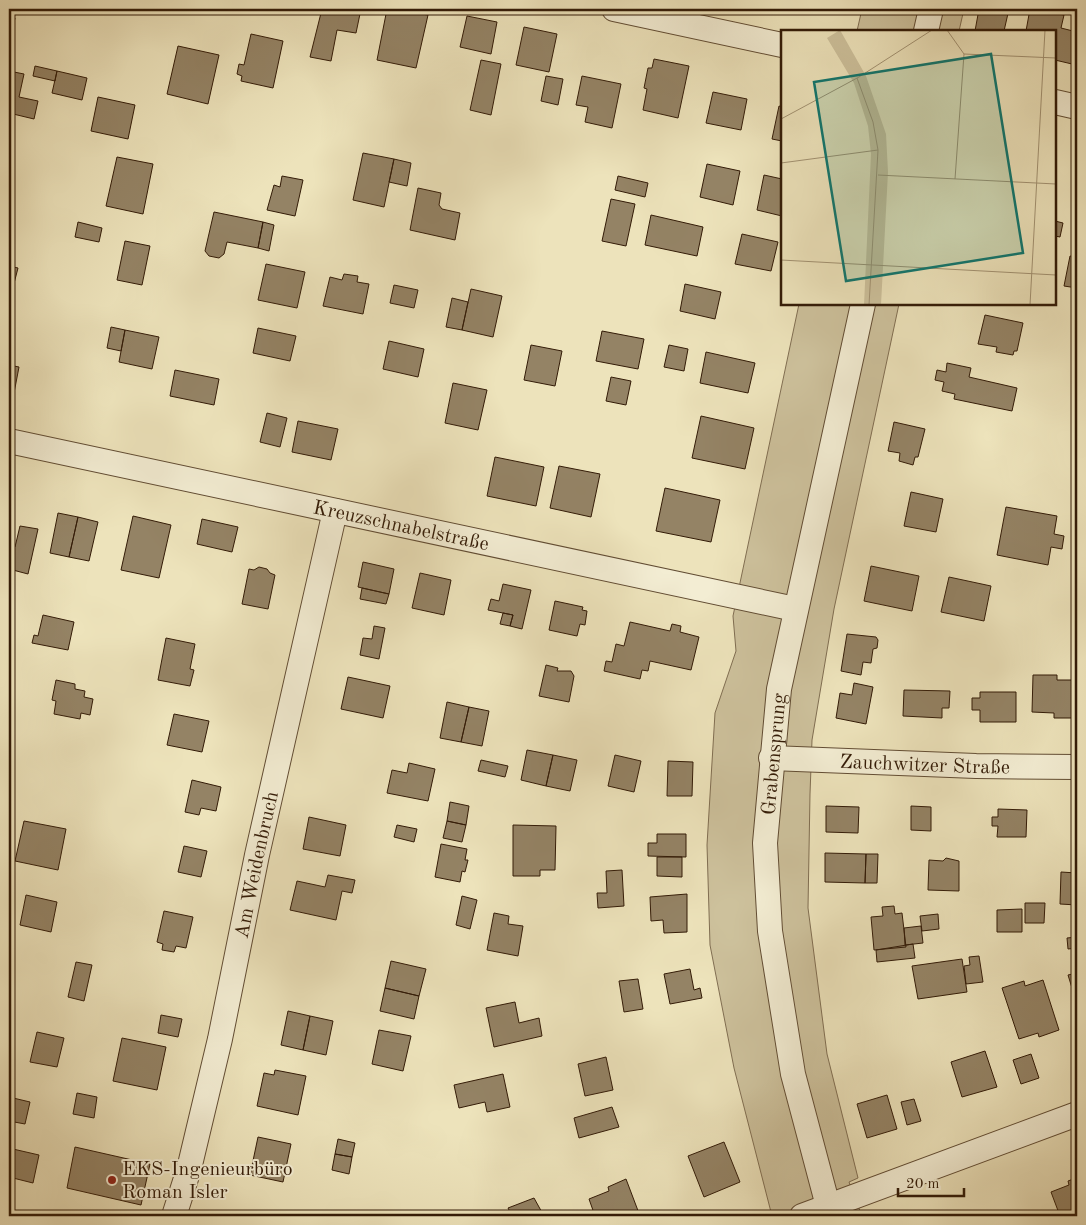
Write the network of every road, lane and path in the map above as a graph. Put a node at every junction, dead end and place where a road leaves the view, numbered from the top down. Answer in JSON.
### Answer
{"nodes":[{"id":1,"x":614,"y":9,"type":"edge"},
{"id":2,"x":931,"y":9,"type":"edge"},
{"id":3,"x":926,"y":30,"type":"edge"},
{"id":4,"x":781,"y":45,"type":"edge"},
{"id":5,"x":1056,"y":102,"type":"edge"},
{"id":6,"x":1077,"y":107,"type":"edge"},
{"id":7,"x":863,"y":305,"type":"edge"},
{"id":8,"x":9,"y":441,"type":"edge"},
{"id":9,"x":335,"y":511,"type":"junction"},
{"id":10,"x":795,"y":609,"type":"junction"},
{"id":11,"x":771,"y":758,"type":"junction"},
{"id":12,"x":1077,"y":767,"type":"edge"},
{"id":13,"x":1077,"y":1114,"type":"edge"},
{"id":14,"x":828,"y":1206,"type":"junction"},
{"id":15,"x":174,"y":1216,"type":"edge"},
{"id":16,"x":802,"y":1216,"type":"edge"}],
"edges":[{"from":1,"to":4,"type":"street"},
{"from":2,"to":3,"type":"street"},
{"from":5,"to":6,"type":"street"},
{"from":7,"to":10,"type":"street","name":"Grabensprung"},
{"from":8,"to":9,"type":"street","name":"Kreuzschnabelstraße"},
{"from":9,"to":10,"type":"street","name":"Kreuzschnabelstraße"},
{"from":9,"to":15,"type":"street","name":"Am Weidenbruch"},
{"from":10,"to":11,"type":"street","name":"Grabensprung"},
{"from":11,"to":12,"type":"street","name":"Zauchwitzer Straße"},
{"from":11,"to":14,"type":"street","name":"Grabensprung"},
{"from":13,"to":14,"type":"street"},
{"from":14,"to":16,"type":"street"}]}
